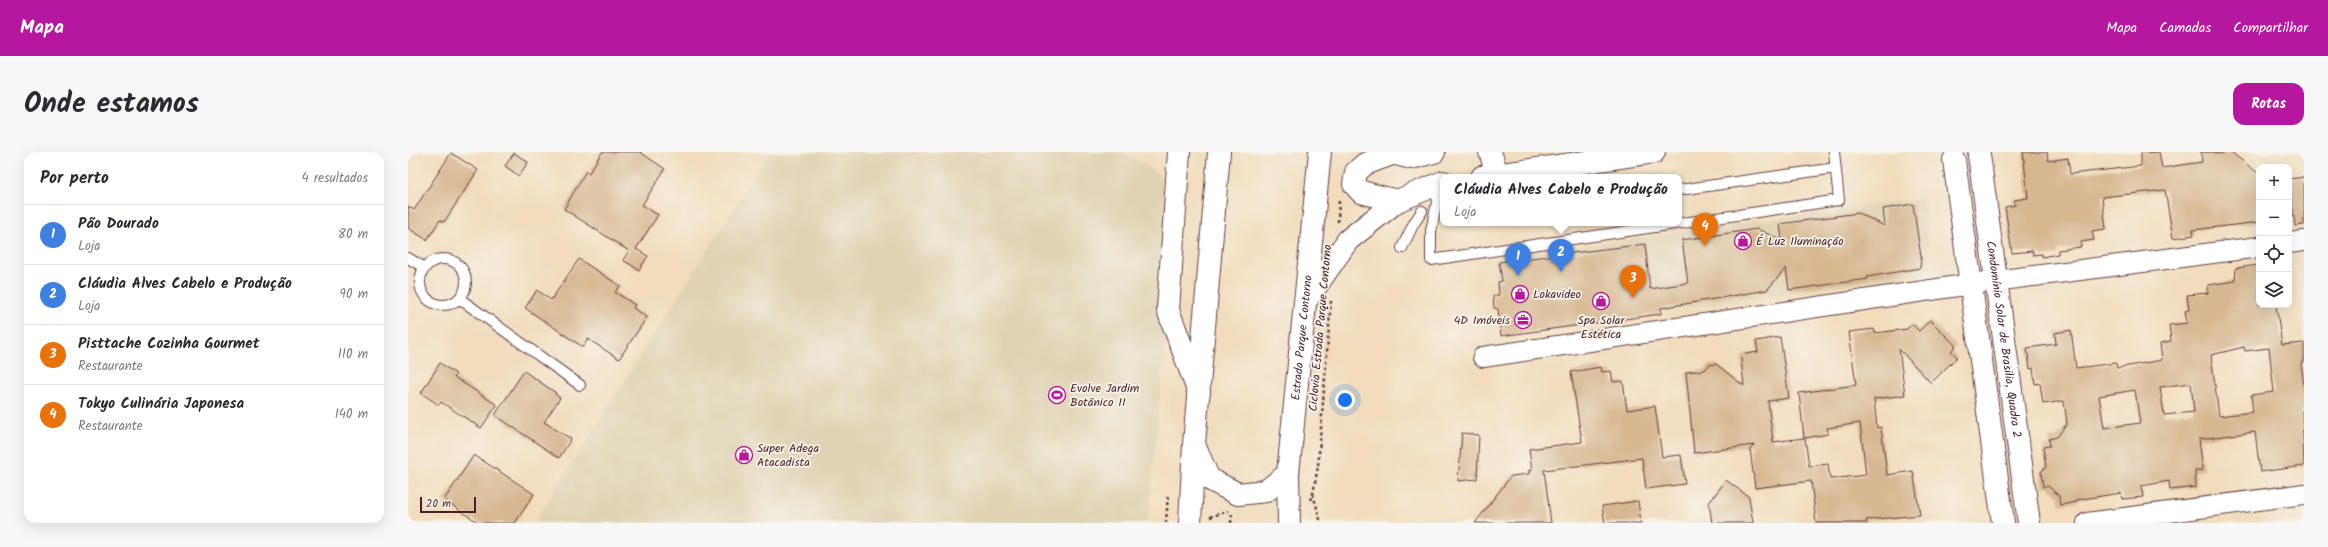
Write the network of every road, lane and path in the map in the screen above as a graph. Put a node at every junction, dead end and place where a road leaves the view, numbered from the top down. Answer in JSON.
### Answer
{"nodes":[{"id":1,"x":1179,"y":152,"type":"edge"},
{"id":2,"x":1219,"y":152,"type":"edge"},
{"id":3,"x":1320,"y":152,"type":"edge"},
{"id":4,"x":1434,"y":152,"type":"edge"},
{"id":5,"x":1490,"y":152,"type":"edge"},
{"id":6,"x":1654,"y":152,"type":"edge"},
{"id":7,"x":1834,"y":152,"type":"edge"},
{"id":8,"x":1390,"y":153,"type":"edge"},
{"id":9,"x":1836,"y":168,"type":"junction"},
{"id":10,"x":1487,"y":174,"type":"edge"},
{"id":11,"x":1500,"y":174,"type":"edge"},
{"id":12,"x":1440,"y":183,"type":"edge"},
{"id":13,"x":1682,"y":190,"type":"edge"},
{"id":14,"x":1440,"y":194,"type":"edge"},
{"id":15,"x":1340,"y":197,"type":"dead end"},
{"id":16,"x":1412,"y":202,"type":"junction"},
{"id":17,"x":1682,"y":223,"type":"edge"},
{"id":18,"x":1435,"y":224,"type":"edge"},
{"id":19,"x":1662,"y":226,"type":"edge"},
{"id":20,"x":1337,"y":227,"type":"dead end"},
{"id":21,"x":2304,"y":242,"type":"edge"},
{"id":22,"x":2292,"y":243,"type":"edge"},
{"id":23,"x":2256,"y":247,"type":"edge"},
{"id":24,"x":1402,"y":248,"type":"dead end"},
{"id":25,"x":408,"y":258,"type":"edge"},
{"id":26,"x":425,"y":268,"type":"junction"},
{"id":27,"x":1996,"y":281,"type":"junction"},
{"id":28,"x":1971,"y":284,"type":"junction"},
{"id":29,"x":1332,"y":296,"type":"dead end"},
{"id":30,"x":460,"y":299,"type":"junction"},
{"id":31,"x":1305,"y":302,"type":"junction"},
{"id":32,"x":1483,"y":357,"type":"dead end"},
{"id":33,"x":580,"y":385,"type":"dead end"},
{"id":34,"x":1199,"y":393,"type":"junction"},
{"id":35,"x":1194,"y":444,"type":"junction"},
{"id":36,"x":1288,"y":474,"type":"junction"},
{"id":37,"x":1168,"y":494,"type":"dead end"},
{"id":38,"x":1313,"y":494,"type":"junction"},
{"id":39,"x":2304,"y":494,"type":"edge"},
{"id":40,"x":1308,"y":504,"type":"dead end"},
{"id":41,"x":1233,"y":510,"type":"dead end"},
{"id":42,"x":1231,"y":516,"type":"dead end"},
{"id":43,"x":1198,"y":521,"type":"edge"},
{"id":44,"x":1166,"y":523,"type":"edge"},
{"id":45,"x":1231,"y":523,"type":"edge"},
{"id":46,"x":1289,"y":523,"type":"edge"},
{"id":47,"x":1322,"y":523,"type":"edge"},
{"id":48,"x":2003,"y":523,"type":"edge"},
{"id":49,"x":2029,"y":523,"type":"edge"},
{"id":50,"x":2087,"y":523,"type":"edge"}],
"edges":[{"from":1,"to":34,"type":"main road"},
{"from":2,"to":34,"type":"main road"},
{"from":3,"to":31,"type":"main road","name":"Estrada Parque Contorno"},
{"from":4,"to":8,"type":"main road"},
{"from":5,"to":10,"type":"main road"},
{"from":6,"to":11,"type":"main road"},
{"from":7,"to":9,"type":"lane"},
{"from":8,"to":16,"type":"main road"},
{"from":9,"to":13,"type":"lane"},
{"from":9,"to":17,"type":"lane"},
{"from":12,"to":16,"type":"main road"},
{"from":14,"to":18,"type":"lane"},
{"from":15,"to":20,"type":"path"},
{"from":16,"to":18,"type":"lane"},
{"from":16,"to":24,"type":"lane"},
{"from":16,"to":31,"type":"main road"},
{"from":18,"to":19,"type":"lane"},
{"from":21,"to":22,"type":"street"},
{"from":23,"to":27,"type":"street"},
{"from":25,"to":26,"type":"lane"},
{"from":26,"to":30,"type":"lane"},
{"from":26,"to":30,"type":"lane"},
{"from":27,"to":28,"type":"street"},
{"from":27,"to":28,"type":"main road","name":"Condomínio Solar de Brasilia, Quadra 2"},
{"from":27,"to":49,"type":"main road","name":"Condomínio Solar de Brasilia, Quadra 2"},
{"from":28,"to":32,"type":"street"},
{"from":28,"to":48,"type":"main road","name":"Condomínio Solar de Brasilia, Quadra 2"},
{"from":29,"to":38,"type":"path","name":"Ciclovia Estrada Parque Contorno"},
{"from":30,"to":33,"type":"lane"},
{"from":31,"to":36,"type":"main road","name":"Estrada Parque Contorno"},
{"from":34,"to":35,"type":"main road"},
{"from":35,"to":36,"type":"main road"},
{"from":35,"to":43,"type":"main road"},
{"from":36,"to":46,"type":"main road","name":"Estrada Parque Contorno"},
{"from":37,"to":44,"type":"path"},
{"from":38,"to":40,"type":"path","name":"Ciclovia Estrada Parque Contorno"},
{"from":38,"to":47,"type":"path"},
{"from":39,"to":50,"type":"street"},
{"from":41,"to":43,"type":"path"},
{"from":42,"to":45,"type":"path"}]}
